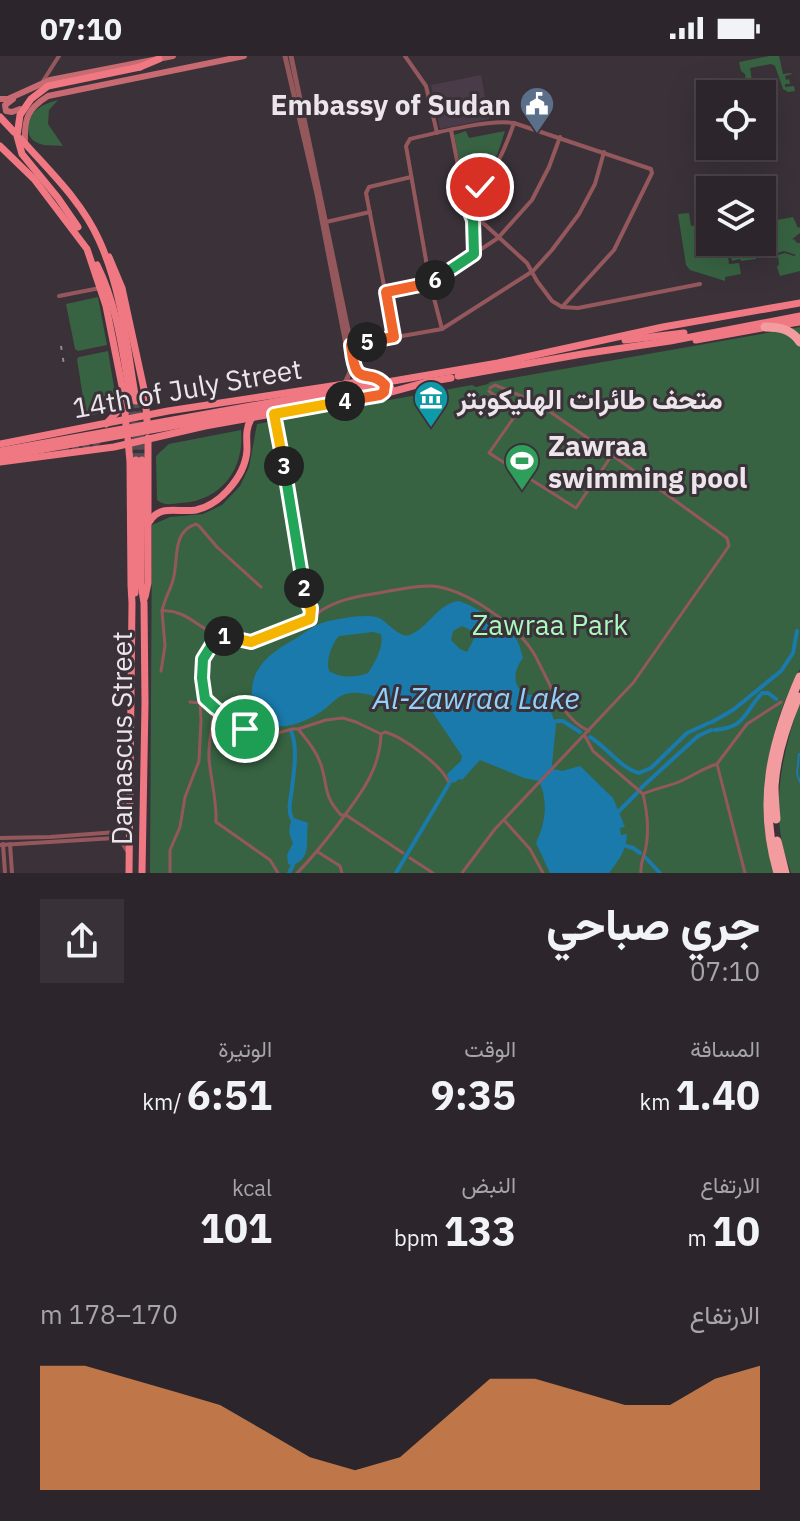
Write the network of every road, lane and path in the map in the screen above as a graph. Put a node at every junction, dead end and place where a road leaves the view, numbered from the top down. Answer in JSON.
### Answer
{"nodes":[{"id":1,"x":59,"y":56,"type":"edge"},
{"id":2,"x":173,"y":56,"type":"edge"},
{"id":3,"x":244,"y":56,"type":"edge"},
{"id":4,"x":285,"y":56,"type":"edge"},
{"id":5,"x":291,"y":56,"type":"edge"},
{"id":6,"x":405,"y":56,"type":"edge"},
{"id":7,"x":159,"y":59,"type":"junction"},
{"id":8,"x":51,"y":70,"type":"junction"},
{"id":9,"x":56,"y":79,"type":"junction"},
{"id":10,"x":41,"y":84,"type":"junction"},
{"id":11,"x":30,"y":89,"type":"junction"},
{"id":12,"x":0,"y":99,"type":"edge"},
{"id":13,"x":20,"y":109,"type":"dead end"},
{"id":14,"x":0,"y":117,"type":"edge"},
{"id":15,"x":514,"y":123,"type":"junction"},
{"id":16,"x":451,"y":130,"type":"junction"},
{"id":17,"x":437,"y":133,"type":"junction"},
{"id":18,"x":560,"y":137,"type":"junction"},
{"id":19,"x":20,"y":138,"type":"junction"},
{"id":20,"x":0,"y":146,"type":"edge"},
{"id":21,"x":604,"y":152,"type":"junction"},
{"id":22,"x":26,"y":160,"type":"junction"},
{"id":23,"x":411,"y":177,"type":"junction"},
{"id":24,"x":465,"y":201,"type":"junction"},
{"id":25,"x":470,"y":211,"type":"junction"},
{"id":26,"x":370,"y":212,"type":"junction"},
{"id":27,"x":326,"y":222,"type":"junction"},
{"id":28,"x":498,"y":238,"type":"junction"},
{"id":29,"x":100,"y":241,"type":"junction"},
{"id":30,"x":86,"y":246,"type":"junction"},
{"id":31,"x":474,"y":254,"type":"junction"},
{"id":32,"x":533,"y":271,"type":"junction"},
{"id":33,"x":430,"y":283,"type":"junction"},
{"id":34,"x":700,"y":284,"type":"dead end"},
{"id":35,"x":101,"y":288,"type":"junction"},
{"id":36,"x":386,"y":292,"type":"junction"},
{"id":37,"x":59,"y":296,"type":"dead end"},
{"id":38,"x":562,"y":307,"type":"junction"},
{"id":39,"x":800,"y":309,"type":"edge"},
{"id":40,"x":800,"y":322,"type":"edge"},
{"id":41,"x":765,"y":327,"type":"junction"},
{"id":42,"x":442,"y":329,"type":"junction"},
{"id":43,"x":394,"y":337,"type":"junction"},
{"id":44,"x":670,"y":341,"type":"junction"},
{"id":45,"x":800,"y":342,"type":"edge"},
{"id":46,"x":351,"y":345,"type":"junction"},
{"id":47,"x":499,"y":366,"type":"junction"},
{"id":48,"x":430,"y":378,"type":"junction"},
{"id":49,"x":382,"y":386,"type":"junction"},
{"id":50,"x":343,"y":387,"type":"junction"},
{"id":51,"x":145,"y":394,"type":"junction"},
{"id":52,"x":330,"y":395,"type":"junction"},
{"id":53,"x":130,"y":399,"type":"junction"},
{"id":54,"x":168,"y":411,"type":"junction"},
{"id":55,"x":274,"y":414,"type":"junction"},
{"id":56,"x":146,"y":418,"type":"junction"},
{"id":57,"x":251,"y":419,"type":"junction"},
{"id":58,"x":126,"y":422,"type":"junction"},
{"id":59,"x":106,"y":424,"type":"junction"},
{"id":60,"x":166,"y":436,"type":"junction"},
{"id":61,"x":148,"y":437,"type":"junction"},
{"id":62,"x":128,"y":441,"type":"junction"},
{"id":63,"x":0,"y":444,"type":"edge"},
{"id":64,"x":114,"y":447,"type":"junction"},
{"id":65,"x":0,"y":451,"type":"edge"},
{"id":66,"x":612,"y":455,"type":"junction"},
{"id":67,"x":0,"y":460,"type":"edge"},
{"id":68,"x":139,"y":461,"type":"junction"},
{"id":69,"x":149,"y":523,"type":"junction"},
{"id":70,"x":261,"y":587,"type":"dead end"},
{"id":71,"x":144,"y":603,"type":"junction"},
{"id":72,"x":310,"y":607,"type":"junction"},
{"id":73,"x":162,"y":611,"type":"junction"},
{"id":74,"x":319,"y":612,"type":"junction"},
{"id":75,"x":310,"y":619,"type":"junction"},
{"id":76,"x":218,"y":635,"type":"junction"},
{"id":77,"x":132,"y":671,"type":"junction"},
{"id":78,"x":161,"y":671,"type":"dead end"},
{"id":79,"x":800,"y":677,"type":"edge"},
{"id":80,"x":143,"y":683,"type":"junction"},
{"id":81,"x":800,"y":693,"type":"edge"},
{"id":82,"x":205,"y":699,"type":"junction"},
{"id":83,"x":190,"y":702,"type":"dead end"},
{"id":84,"x":781,"y":702,"type":"dead end"},
{"id":85,"x":200,"y":703,"type":"junction"},
{"id":86,"x":214,"y":707,"type":"junction"},
{"id":87,"x":298,"y":729,"type":"junction"},
{"id":88,"x":589,"y":731,"type":"junction"},
{"id":89,"x":381,"y":734,"type":"junction"},
{"id":90,"x":585,"y":735,"type":"junction"},
{"id":91,"x":717,"y":764,"type":"junction"},
{"id":92,"x":130,"y":776,"type":"junction"},
{"id":93,"x":448,"y":781,"type":"dead end"},
{"id":94,"x":130,"y":792,"type":"junction"},
{"id":95,"x":143,"y":794,"type":"junction"},
{"id":96,"x":643,"y":794,"type":"junction"},
{"id":97,"x":143,"y":812,"type":"junction"},
{"id":98,"x":130,"y":813,"type":"junction"},
{"id":99,"x":346,"y":815,"type":"junction"},
{"id":100,"x":504,"y":820,"type":"junction"},
{"id":101,"x":106,"y":836,"type":"junction"},
{"id":102,"x":1,"y":838,"type":"edge"},
{"id":103,"x":10,"y":844,"type":"junction"},
{"id":104,"x":2,"y":845,"type":"edge"},
{"id":105,"x":318,"y":852,"type":"junction"},
{"id":106,"x":403,"y":853,"type":"dead end"},
{"id":107,"x":129,"y":855,"type":"junction"},
{"id":108,"x":410,"y":858,"type":"dead end"},
{"id":109,"x":5,"y":873,"type":"edge"},
{"id":110,"x":12,"y":873,"type":"edge"},
{"id":111,"x":129,"y":873,"type":"edge"},
{"id":112,"x":142,"y":873,"type":"edge"},
{"id":113,"x":170,"y":873,"type":"edge"},
{"id":114,"x":278,"y":873,"type":"edge"},
{"id":115,"x":297,"y":873,"type":"edge"},
{"id":116,"x":342,"y":873,"type":"edge"},
{"id":117,"x":433,"y":873,"type":"edge"},
{"id":118,"x":462,"y":873,"type":"edge"},
{"id":119,"x":543,"y":873,"type":"edge"},
{"id":120,"x":641,"y":873,"type":"edge"},
{"id":121,"x":745,"y":873,"type":"edge"},
{"id":122,"x":778,"y":873,"type":"edge"},
{"id":123,"x":785,"y":873,"type":"edge"}],
"edges":[{"from":1,"to":8,"type":"street"},
{"from":2,"to":7,"type":"main road"},
{"from":3,"to":19,"type":"main road"},
{"from":4,"to":50,"type":"street"},
{"from":5,"to":27,"type":"street"},
{"from":6,"to":17,"type":"street"},
{"from":7,"to":9,"type":"main road"},
{"from":7,"to":30,"type":"main road","bridge":true},
{"from":8,"to":9,"type":"street"},
{"from":8,"to":10,"type":"street"},
{"from":9,"to":10,"type":"main road"},
{"from":10,"to":11,"type":"main road"},
{"from":11,"to":12,"type":"main road"},
{"from":11,"to":13,"type":"main road"},
{"from":14,"to":19,"type":"main road"},
{"from":15,"to":16,"type":"street"},
{"from":15,"to":18,"type":"street"},
{"from":15,"to":24,"type":"street"},
{"from":16,"to":17,"type":"street"},
{"from":16,"to":24,"type":"street"},
{"from":17,"to":23,"type":"street"},
{"from":18,"to":21,"type":"street"},
{"from":18,"to":28,"type":"street"},
{"from":19,"to":22,"type":"main road"},
{"from":20,"to":22,"type":"main road"},
{"from":21,"to":32,"type":"street"},
{"from":21,"to":38,"type":"street"},
{"from":22,"to":29,"type":"main road"},
{"from":22,"to":30,"type":"main road"},
{"from":23,"to":26,"type":"street"},
{"from":23,"to":33,"type":"street"},
{"from":24,"to":25,"type":"street"},
{"from":25,"to":28,"type":"street"},
{"from":25,"to":31,"type":"street"},
{"from":26,"to":27,"type":"street"},
{"from":26,"to":36,"type":"street"},
{"from":27,"to":46,"type":"street"},
{"from":28,"to":31,"type":"street"},
{"from":28,"to":32,"type":"street"},
{"from":29,"to":51,"type":"main road"},
{"from":29,"to":53,"type":"main road"},
{"from":30,"to":35,"type":"main road"},
{"from":30,"to":53,"type":"main road"},
{"from":31,"to":33,"type":"street"},
{"from":32,"to":38,"type":"street"},
{"from":32,"to":42,"type":"street"},
{"from":33,"to":36,"type":"street"},
{"from":33,"to":42,"type":"street"},
{"from":34,"to":38,"type":"street"},
{"from":35,"to":37,"type":"street"},
{"from":35,"to":53,"type":"main road"},
{"from":36,"to":43,"type":"street"},
{"from":39,"to":44,"type":"main road","name":"14th of July Street"},
{"from":39,"to":47,"type":"main road","name":"14th of July Street"},
{"from":40,"to":41,"type":"main road"},
{"from":41,"to":44,"type":"main road"},
{"from":41,"to":45,"type":"highway"},
{"from":42,"to":43,"type":"street"},
{"from":43,"to":46,"type":"street"},
{"from":44,"to":47,"type":"main road","name":"14th of July Street"},
{"from":46,"to":49,"type":"street"},
{"from":47,"to":48,"type":"main road","name":"14th of July Street"},
{"from":47,"to":48,"type":"main road","name":"14th of July Street"},
{"from":48,"to":49,"type":"main road","name":"14th of July Street"},
{"from":48,"to":49,"type":"main road","name":"14th of July Street"},
{"from":49,"to":50,"type":"main road","name":"14th of July Street"},
{"from":49,"to":52,"type":"main road","name":"14th of July Street"},
{"from":49,"to":55,"type":"main road","name":"14th of July Street"},
{"from":50,"to":52,"type":"main road","name":"14th of July Street"},
{"from":50,"to":54,"type":"main road","name":"14th of July Street"},
{"from":51,"to":54,"type":"main road"},
{"from":51,"to":56,"type":"main road"},
{"from":52,"to":65,"type":"main road","bridge":true},
{"from":52,"to":67,"type":"main road","bridge":true},
{"from":53,"to":58,"type":"main road"},
{"from":53,"to":59,"type":"main road"},
{"from":54,"to":56,"type":"main road","name":"14th of July Street"},
{"from":55,"to":57,"type":"main road","name":"14th of July Street"},
{"from":55,"to":72,"type":"street"},
{"from":56,"to":58,"type":"main road","name":"14th of July Street"},
{"from":57,"to":60,"type":"main road","name":"14th of July Street"},
{"from":57,"to":69,"type":"main road"},
{"from":58,"to":59,"type":"main road","name":"14th of July Street"},
{"from":59,"to":63,"type":"main road","name":"14th of July Street"},
{"from":60,"to":61,"type":"main road","name":"14th of July Street"},
{"from":60,"to":68,"type":"main road"},
{"from":61,"to":62,"type":"main road","name":"14th of July Street"},
{"from":61,"to":68,"type":"main road","name":"Damascus Street"},
{"from":62,"to":64,"type":"main road","name":"14th of July Street"},
{"from":62,"to":68,"type":"main road","name":"Damascus Street"},
{"from":64,"to":67,"type":"main road","name":"14th of July Street"},
{"from":64,"to":68,"type":"main road"},
{"from":66,"to":66,"type":"street"},
{"from":66,"to":88,"type":"street"},
{"from":68,"to":69,"type":"main road","name":"Damascus Street"},
{"from":68,"to":71,"type":"main road","name":"Damascus Street"},
{"from":68,"to":77,"type":"main road","name":"Damascus Street"},
{"from":69,"to":71,"type":"main road","name":"Damascus Street"},
{"from":70,"to":73,"type":"street"},
{"from":71,"to":80,"type":"main road","name":"Damascus Street"},
{"from":72,"to":74,"type":"street"},
{"from":72,"to":75,"type":"street"},
{"from":73,"to":76,"type":"street"},
{"from":73,"to":78,"type":"street"},
{"from":74,"to":75,"type":"street"},
{"from":74,"to":88,"type":"street"},
{"from":75,"to":76,"type":"street"},
{"from":76,"to":82,"type":"street"},
{"from":77,"to":80,"type":"main road"},
{"from":77,"to":92,"type":"main road","name":"Damascus Street"},
{"from":79,"to":122,"type":"highway"},
{"from":80,"to":95,"type":"main road","name":"Damascus Street"},
{"from":81,"to":123,"type":"highway"},
{"from":82,"to":85,"type":"street"},
{"from":82,"to":86,"type":"street"},
{"from":83,"to":85,"type":"street"},
{"from":84,"to":91,"type":"street"},
{"from":85,"to":113,"type":"street"},
{"from":86,"to":87,"type":"street"},
{"from":86,"to":114,"type":"street"},
{"from":87,"to":89,"type":"street"},
{"from":87,"to":99,"type":"street"},
{"from":88,"to":90,"type":"street"},
{"from":89,"to":93,"type":"street"},
{"from":89,"to":99,"type":"street"},
{"from":90,"to":96,"type":"street"},
{"from":90,"to":100,"type":"street"},
{"from":91,"to":96,"type":"street"},
{"from":91,"to":121,"type":"street"},
{"from":92,"to":94,"type":"main road","name":"Damascus Street"},
{"from":92,"to":101,"type":"street"},
{"from":94,"to":95,"type":"main road"},
{"from":94,"to":98,"type":"main road","name":"Damascus Street"},
{"from":95,"to":97,"type":"main road","name":"Damascus Street"},
{"from":96,"to":120,"type":"street"},
{"from":97,"to":98,"type":"main road"},
{"from":97,"to":112,"type":"main road","name":"Damascus Street"},
{"from":98,"to":107,"type":"main road","name":"Damascus Street"},
{"from":99,"to":105,"type":"street"},
{"from":99,"to":106,"type":"street"},
{"from":100,"to":118,"type":"street"},
{"from":100,"to":119,"type":"street"},
{"from":101,"to":102,"type":"street"},
{"from":101,"to":103,"type":"street"},
{"from":101,"to":107,"type":"street"},
{"from":102,"to":104,"type":"street"},
{"from":103,"to":104,"type":"street"},
{"from":103,"to":110,"type":"street"},
{"from":104,"to":109,"type":"street"},
{"from":105,"to":115,"type":"street"},
{"from":105,"to":116,"type":"street"},
{"from":107,"to":111,"type":"main road","name":"Damascus Street"},
{"from":108,"to":117,"type":"street"}]}
